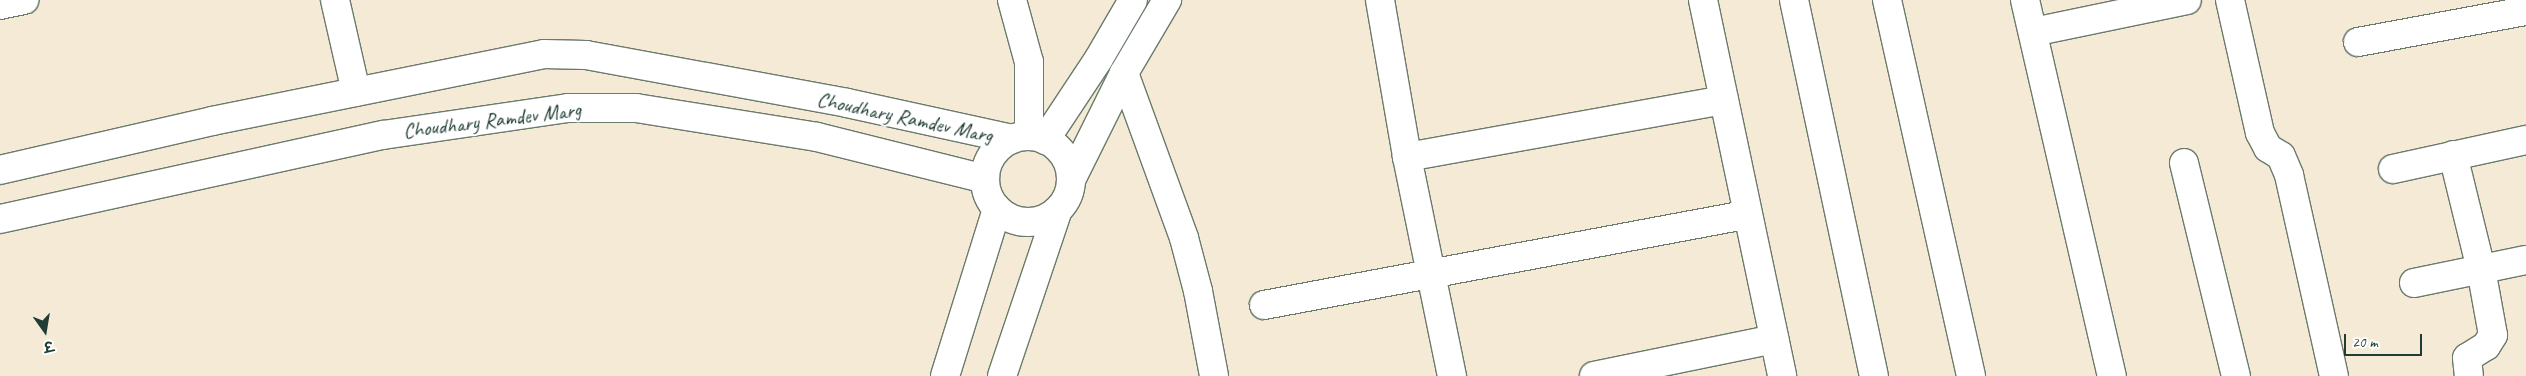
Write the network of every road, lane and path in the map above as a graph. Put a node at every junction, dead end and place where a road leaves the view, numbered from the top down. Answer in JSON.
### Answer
{"nodes":[{"id":1,"x":24,"y":0,"type":"edge"},
{"id":2,"x":335,"y":0,"type":"edge"},
{"id":3,"x":1012,"y":0,"type":"edge"},
{"id":4,"x":1133,"y":0,"type":"edge"},
{"id":5,"x":1167,"y":0,"type":"edge"},
{"id":6,"x":1380,"y":0,"type":"edge"},
{"id":7,"x":1703,"y":0,"type":"edge"},
{"id":8,"x":1794,"y":0,"type":"edge"},
{"id":9,"x":1887,"y":0,"type":"edge"},
{"id":10,"x":2025,"y":0,"type":"edge"},
{"id":11,"x":2187,"y":0,"type":"edge"},
{"id":12,"x":2230,"y":0,"type":"edge"},
{"id":13,"x":0,"y":5,"type":"edge"},
{"id":14,"x":2114,"y":7,"type":"edge"},
{"id":15,"x":2526,"y":11,"type":"edge"},
{"id":16,"x":2033,"y":32,"type":"junction"},
{"id":17,"x":2358,"y":42,"type":"dead end"},
{"id":18,"x":1124,"y":73,"type":"junction"},
{"id":19,"x":356,"y":92,"type":"junction"},
{"id":20,"x":1724,"y":100,"type":"junction"},
{"id":21,"x":1029,"y":138,"type":"junction"},
{"id":22,"x":2526,"y":140,"type":"edge"},
{"id":23,"x":2453,"y":155,"type":"junction"},
{"id":24,"x":1406,"y":157,"type":"junction"},
{"id":25,"x":2184,"y":163,"type":"dead end"},
{"id":26,"x":2393,"y":169,"type":"dead end"},
{"id":27,"x":0,"y":170,"type":"edge"},
{"id":28,"x":985,"y":179,"type":"junction"},
{"id":29,"x":1071,"y":180,"type":"junction"},
{"id":30,"x":997,"y":210,"type":"junction"},
{"id":31,"x":1058,"y":210,"type":"junction"},
{"id":32,"x":1748,"y":214,"type":"junction"},
{"id":33,"x":0,"y":219,"type":"edge"},
{"id":34,"x":2526,"y":260,"type":"edge"},
{"id":35,"x":2481,"y":269,"type":"junction"},
{"id":36,"x":1430,"y":274,"type":"junction"},
{"id":37,"x":2414,"y":284,"type":"dead end"},
{"id":38,"x":1264,"y":305,"type":"dead end"},
{"id":39,"x":1774,"y":339,"type":"junction"},
{"id":40,"x":945,"y":376,"type":"edge"},
{"id":41,"x":1002,"y":376,"type":"edge"},
{"id":42,"x":1214,"y":376,"type":"edge"},
{"id":43,"x":1452,"y":376,"type":"edge"},
{"id":44,"x":1594,"y":376,"type":"edge"},
{"id":45,"x":1782,"y":376,"type":"edge"},
{"id":46,"x":1874,"y":376,"type":"edge"},
{"id":47,"x":1971,"y":376,"type":"edge"},
{"id":48,"x":2112,"y":376,"type":"edge"},
{"id":49,"x":2236,"y":376,"type":"edge"},
{"id":50,"x":2334,"y":376,"type":"edge"},
{"id":51,"x":2469,"y":376,"type":"edge"}],
"edges":[{"from":1,"to":13,"type":"street"},
{"from":2,"to":19,"type":"street"},
{"from":3,"to":21,"type":"street"},
{"from":4,"to":21,"type":"street"},
{"from":5,"to":18,"type":"street"},
{"from":6,"to":24,"type":"street"},
{"from":7,"to":20,"type":"street"},
{"from":8,"to":46,"type":"street"},
{"from":9,"to":47,"type":"street"},
{"from":10,"to":16,"type":"street"},
{"from":11,"to":14,"type":"street"},
{"from":12,"to":50,"type":"street"},
{"from":14,"to":16,"type":"street"},
{"from":15,"to":17,"type":"street"},
{"from":16,"to":48,"type":"street"},
{"from":18,"to":29,"type":"street"},
{"from":18,"to":42,"type":"street"},
{"from":19,"to":21,"type":"street","name":"Choudhary Ramdev Marg"},
{"from":19,"to":27,"type":"street","name":"Choudhary Ramdev Marg"},
{"from":20,"to":24,"type":"street"},
{"from":20,"to":32,"type":"street"},
{"from":21,"to":28,"type":"street"},
{"from":21,"to":29,"type":"street"},
{"from":22,"to":23,"type":"street"},
{"from":23,"to":26,"type":"street"},
{"from":23,"to":35,"type":"street"},
{"from":24,"to":36,"type":"street"},
{"from":25,"to":49,"type":"street"},
{"from":28,"to":30,"type":"street"},
{"from":28,"to":33,"type":"street","name":"Choudhary Ramdev Marg"},
{"from":29,"to":31,"type":"street"},
{"from":30,"to":31,"type":"street"},
{"from":30,"to":40,"type":"street"},
{"from":31,"to":41,"type":"street"},
{"from":32,"to":36,"type":"street"},
{"from":32,"to":39,"type":"street"},
{"from":34,"to":35,"type":"street"},
{"from":35,"to":37,"type":"street"},
{"from":35,"to":51,"type":"street"},
{"from":36,"to":38,"type":"street"},
{"from":36,"to":43,"type":"street"},
{"from":39,"to":44,"type":"street"},
{"from":39,"to":45,"type":"street"}]}
